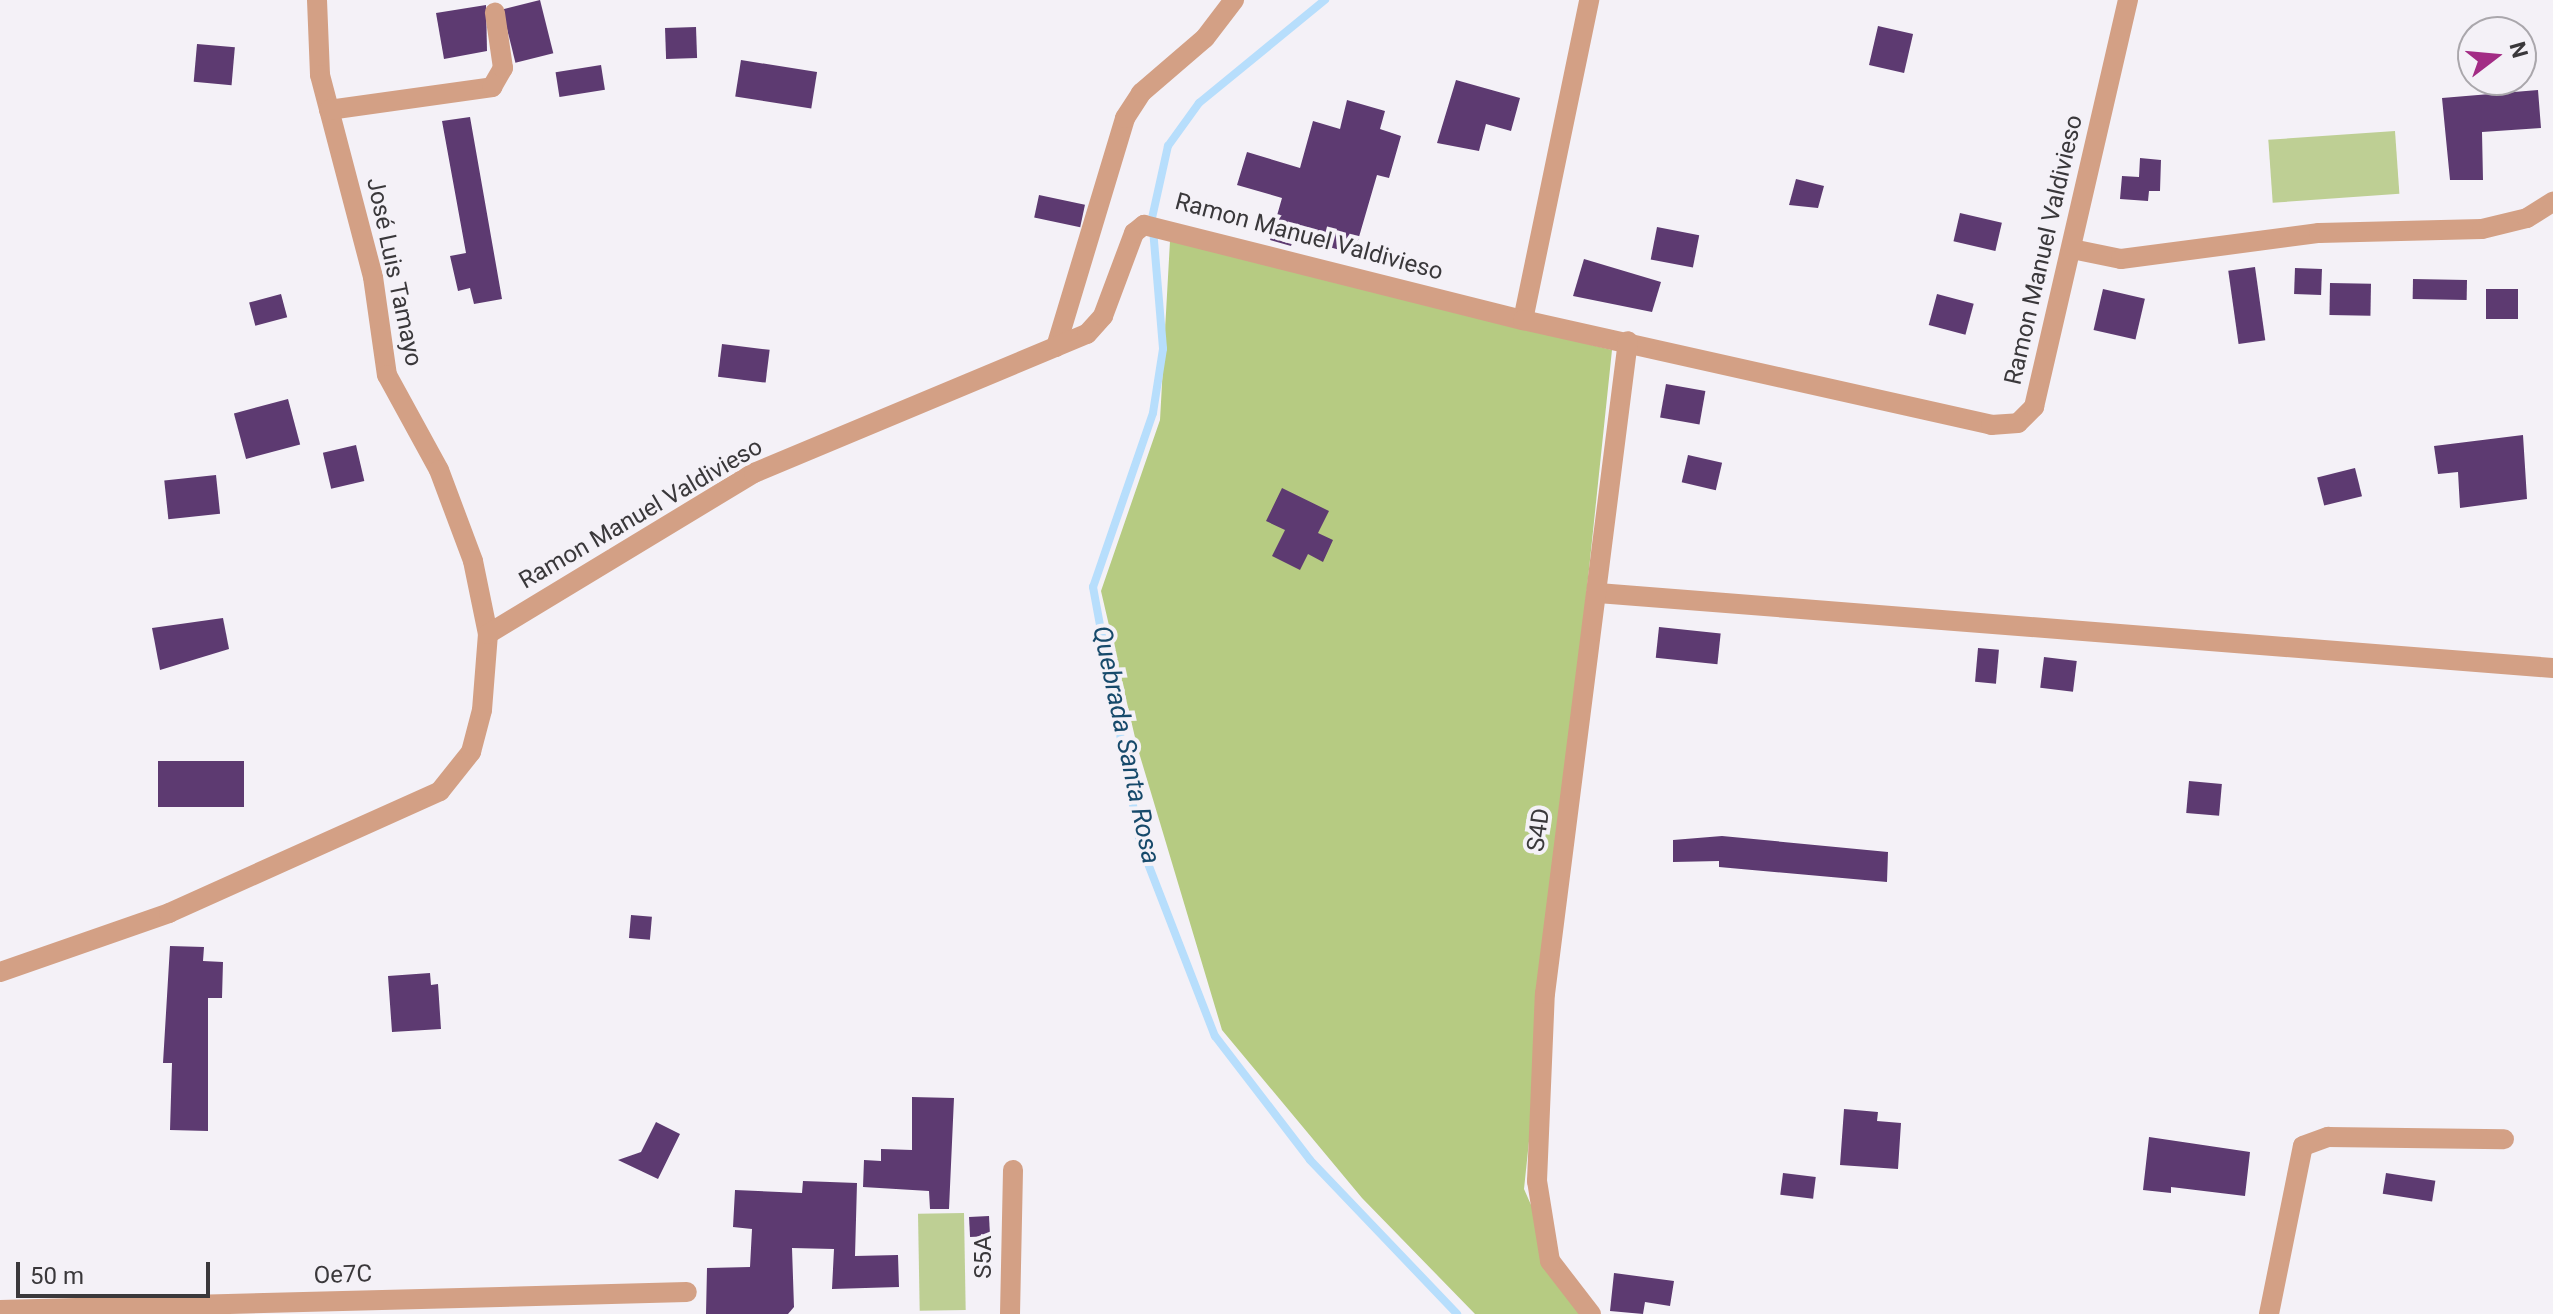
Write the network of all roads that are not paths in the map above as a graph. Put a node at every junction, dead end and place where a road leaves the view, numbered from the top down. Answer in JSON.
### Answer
{"nodes":[{"id":1,"x":317,"y":0,"type":"edge"},
{"id":2,"x":1234,"y":0,"type":"edge"},
{"id":3,"x":1589,"y":0,"type":"edge"},
{"id":4,"x":2128,"y":0,"type":"edge"},
{"id":5,"x":495,"y":13,"type":"dead end"},
{"id":6,"x":329,"y":110,"type":"junction"},
{"id":7,"x":2553,"y":202,"type":"edge"},
{"id":8,"x":2072,"y":249,"type":"junction"},
{"id":9,"x":1523,"y":320,"type":"junction"},
{"id":10,"x":1628,"y":341,"type":"junction"},
{"id":11,"x":1056,"y":347,"type":"junction"},
{"id":12,"x":1598,"y":593,"type":"junction"},
{"id":13,"x":488,"y":634,"type":"junction"},
{"id":14,"x":2553,"y":668,"type":"edge"},
{"id":15,"x":0,"y":972,"type":"edge"},
{"id":16,"x":2504,"y":1139,"type":"dead end"},
{"id":17,"x":1013,"y":1170,"type":"dead end"},
{"id":18,"x":687,"y":1292,"type":"dead end"},
{"id":19,"x":0,"y":1310,"type":"edge"},
{"id":20,"x":1010,"y":1314,"type":"edge"},
{"id":21,"x":1591,"y":1314,"type":"edge"},
{"id":22,"x":2269,"y":1314,"type":"edge"}],
"edges":[{"from":1,"to":6,"type":"street","name":"José Luis Tamayo"},
{"from":2,"to":11,"type":"street"},
{"from":3,"to":9,"type":"street"},
{"from":4,"to":8,"type":"street","name":"Ramon Manuel Valdivieso"},
{"from":5,"to":6,"type":"street"},
{"from":6,"to":13,"type":"street","name":"José Luis Tamayo"},
{"from":7,"to":8,"type":"street"},
{"from":8,"to":10,"type":"street","name":"Ramon Manuel Valdivieso"},
{"from":9,"to":10,"type":"street","name":"Ramon Manuel Valdivieso"},
{"from":9,"to":11,"type":"street","name":"Ramon Manuel Valdivieso"},
{"from":10,"to":12,"type":"street","name":"S4D"},
{"from":11,"to":13,"type":"street","name":"Ramon Manuel Valdivieso"},
{"from":12,"to":14,"type":"street"},
{"from":12,"to":21,"type":"street","name":"S4D"},
{"from":13,"to":15,"type":"street"},
{"from":16,"to":22,"type":"street"},
{"from":17,"to":20,"type":"street","name":"S5A"},
{"from":18,"to":19,"type":"street","name":"Oe7C"}]}
